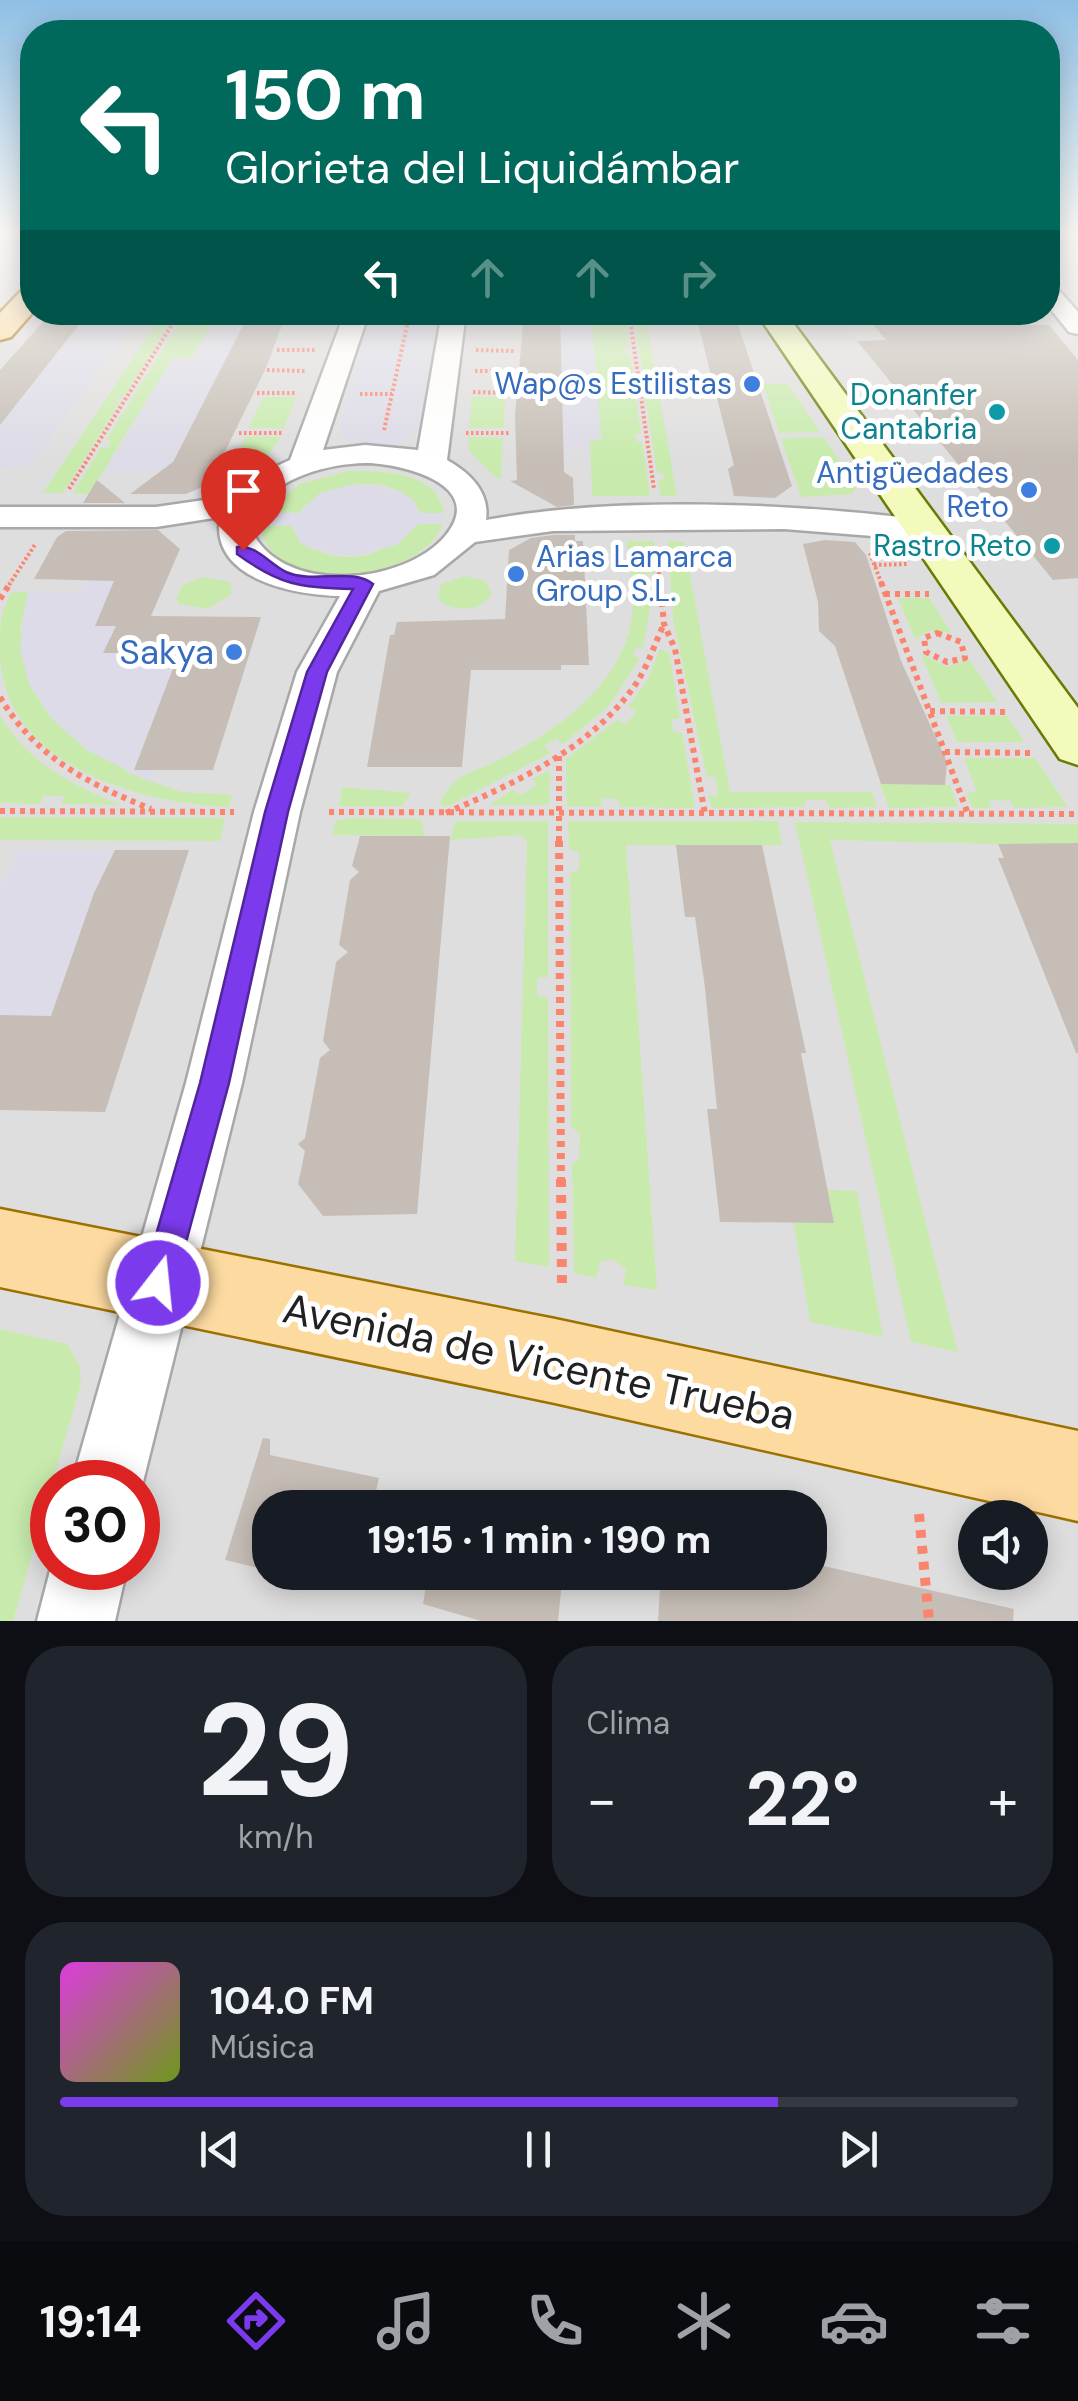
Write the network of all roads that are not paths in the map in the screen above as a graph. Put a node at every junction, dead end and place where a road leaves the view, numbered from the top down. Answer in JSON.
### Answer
{"nodes":[{"id":1,"x":11,"y":309,"type":"edge"},
{"id":2,"x":342,"y":325,"type":"edge"},
{"id":3,"x":463,"y":325,"type":"edge"},
{"id":4,"x":779,"y":325,"type":"edge"},
{"id":5,"x":804,"y":325,"type":"edge"},
{"id":6,"x":0,"y":331,"type":"edge"},
{"id":7,"x":304,"y":463,"type":"junction"},
{"id":8,"x":431,"y":464,"type":"junction"},
{"id":9,"x":894,"y":490,"type":"junction"},
{"id":10,"x":470,"y":498,"type":"junction"},
{"id":11,"x":0,"y":516,"type":"edge"},
{"id":12,"x":572,"y":518,"type":"junction"},
{"id":13,"x":836,"y":518,"type":"junction"},
{"id":14,"x":240,"y":519,"type":"junction"},
{"id":15,"x":465,"y":534,"type":"junction"},
{"id":16,"x":921,"y":546,"type":"junction"},
{"id":17,"x":306,"y":583,"type":"junction"},
{"id":18,"x":364,"y":584,"type":"junction"},
{"id":19,"x":317,"y":672,"type":"junction"},
{"id":20,"x":1078,"y":689,"type":"edge"},
{"id":21,"x":1061,"y":749,"type":"edge"},
{"id":22,"x":0,"y":1248,"type":"edge"},
{"id":23,"x":158,"y":1283,"type":"junction"},
{"id":24,"x":114,"y":1460,"type":"edge"},
{"id":25,"x":1078,"y":1476,"type":"edge"},
{"id":26,"x":84,"y":1590,"type":"edge"},
{"id":27,"x":76,"y":1621,"type":"edge"}],
"edges":[{"from":1,"to":6,"type":"main road"},
{"from":2,"to":7,"type":"street"},
{"from":3,"to":8,"type":"street"},
{"from":4,"to":9,"type":"main road"},
{"from":5,"to":20,"type":"main road"},
{"from":7,"to":8,"type":"street"},
{"from":7,"to":14,"type":"street"},
{"from":8,"to":10,"type":"street"},
{"from":9,"to":13,"type":"street"},
{"from":9,"to":16,"type":"main road"},
{"from":10,"to":12,"type":"street"},
{"from":10,"to":15,"type":"street"},
{"from":11,"to":14,"type":"street"},
{"from":12,"to":13,"type":"street"},
{"from":12,"to":15,"type":"street"},
{"from":13,"to":16,"type":"street"},
{"from":14,"to":17,"type":"street"},
{"from":15,"to":18,"type":"street"},
{"from":16,"to":21,"type":"main road"},
{"from":17,"to":18,"type":"street"},
{"from":17,"to":19,"type":"street"},
{"from":18,"to":19,"type":"street"},
{"from":19,"to":23,"type":"street"},
{"from":22,"to":23,"type":"main road","name":"Avenida de Vicente Trueba"},
{"from":23,"to":24,"type":"street"},
{"from":23,"to":25,"type":"main road","name":"Avenida de Vicente Trueba"},
{"from":26,"to":27,"type":"street"}]}
